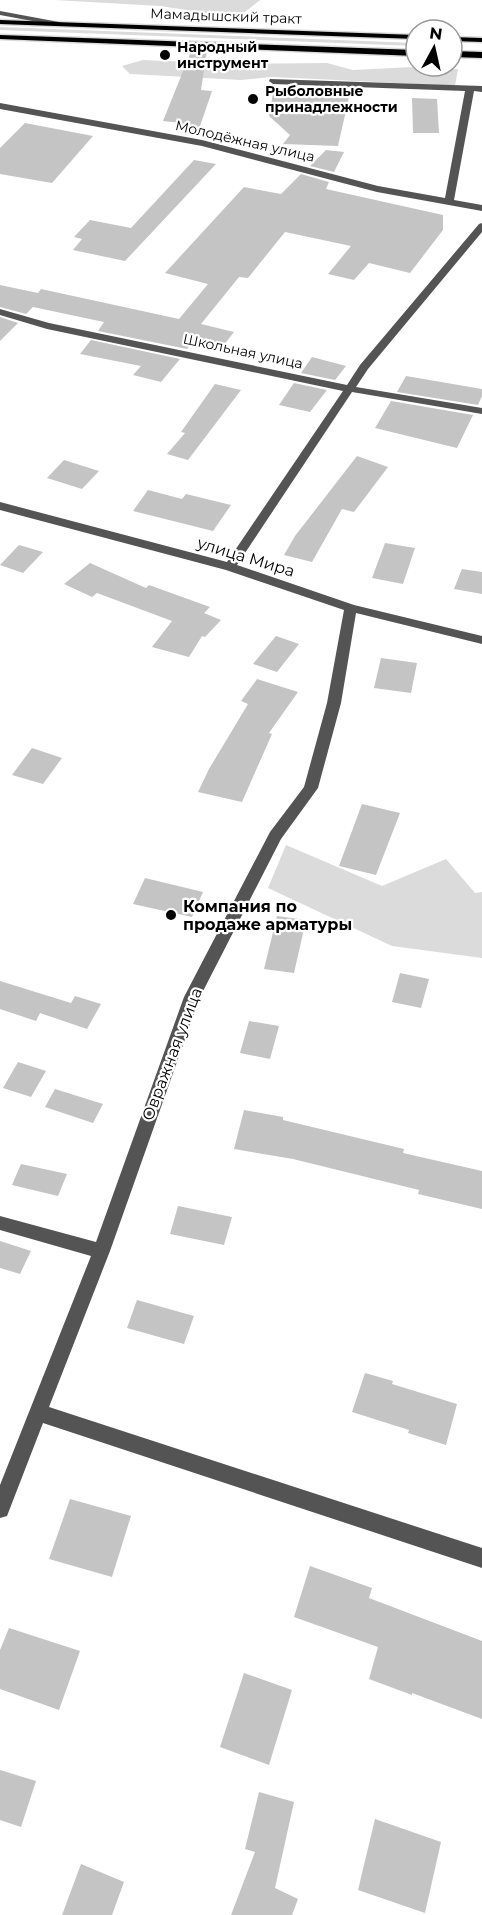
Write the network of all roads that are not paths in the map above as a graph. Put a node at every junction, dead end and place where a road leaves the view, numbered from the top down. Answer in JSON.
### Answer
{"nodes":[{"id":1,"x":0,"y":13,"type":"edge"},
{"id":2,"x":0,"y":22,"type":"edge"},
{"id":3,"x":59,"y":24,"type":"junction"},
{"id":4,"x":0,"y":37,"type":"edge"},
{"id":5,"x":404,"y":37,"type":"edge"},
{"id":6,"x":464,"y":39,"type":"edge"},
{"id":7,"x":482,"y":40,"type":"edge"},
{"id":8,"x":404,"y":53,"type":"edge"},
{"id":9,"x":464,"y":54,"type":"edge"},
{"id":10,"x":482,"y":55,"type":"edge"},
{"id":11,"x":273,"y":81,"type":"dead end"},
{"id":12,"x":470,"y":88,"type":"junction"},
{"id":13,"x":482,"y":88,"type":"edge"},
{"id":14,"x":0,"y":106,"type":"edge"},
{"id":15,"x":449,"y":204,"type":"junction"},
{"id":16,"x":482,"y":208,"type":"edge"},
{"id":17,"x":482,"y":226,"type":"edge"},
{"id":18,"x":0,"y":312,"type":"edge"},
{"id":19,"x":351,"y":389,"type":"junction"},
{"id":20,"x":482,"y":411,"type":"edge"},
{"id":21,"x":0,"y":506,"type":"edge"},
{"id":22,"x":230,"y":567,"type":"junction"},
{"id":23,"x":351,"y":608,"type":"junction"},
{"id":24,"x":482,"y":640,"type":"edge"},
{"id":25,"x":0,"y":1223,"type":"edge"},
{"id":26,"x":100,"y":1251,"type":"junction"},
{"id":27,"x":38,"y":1412,"type":"junction"},
{"id":28,"x":0,"y":1509,"type":"edge"},
{"id":29,"x":482,"y":1558,"type":"edge"}],
"edges":[{"from":1,"to":3,"type":"street"},
{"from":2,"to":3,"type":"main road","name":"Мамадышский тракт"},
{"from":3,"to":5,"type":"main road","name":"Мамадышский тракт"},
{"from":4,"to":8,"type":"main road","name":"Мамадышский тракт"},
{"from":6,"to":7,"type":"main road"},
{"from":9,"to":10,"type":"main road"},
{"from":11,"to":12,"type":"street"},
{"from":12,"to":13,"type":"street"},
{"from":12,"to":15,"type":"street"},
{"from":14,"to":15,"type":"street","name":"Молодёжная улица"},
{"from":15,"to":16,"type":"street","name":"Молодёжная улица"},
{"from":17,"to":19,"type":"street"},
{"from":18,"to":19,"type":"street","name":"Школьная улица"},
{"from":19,"to":20,"type":"street","name":"Школьная улица"},
{"from":19,"to":22,"type":"street"},
{"from":21,"to":22,"type":"street","name":"улица Мира"},
{"from":22,"to":23,"type":"street","name":"улица Мира"},
{"from":23,"to":24,"type":"street","name":"улица Мира"},
{"from":23,"to":26,"type":"street","name":"Овражная улица"},
{"from":25,"to":26,"type":"street"},
{"from":26,"to":27,"type":"street","name":"Овражная улица"},
{"from":27,"to":28,"type":"street","name":"Овражная улица"},
{"from":27,"to":29,"type":"street"}]}
